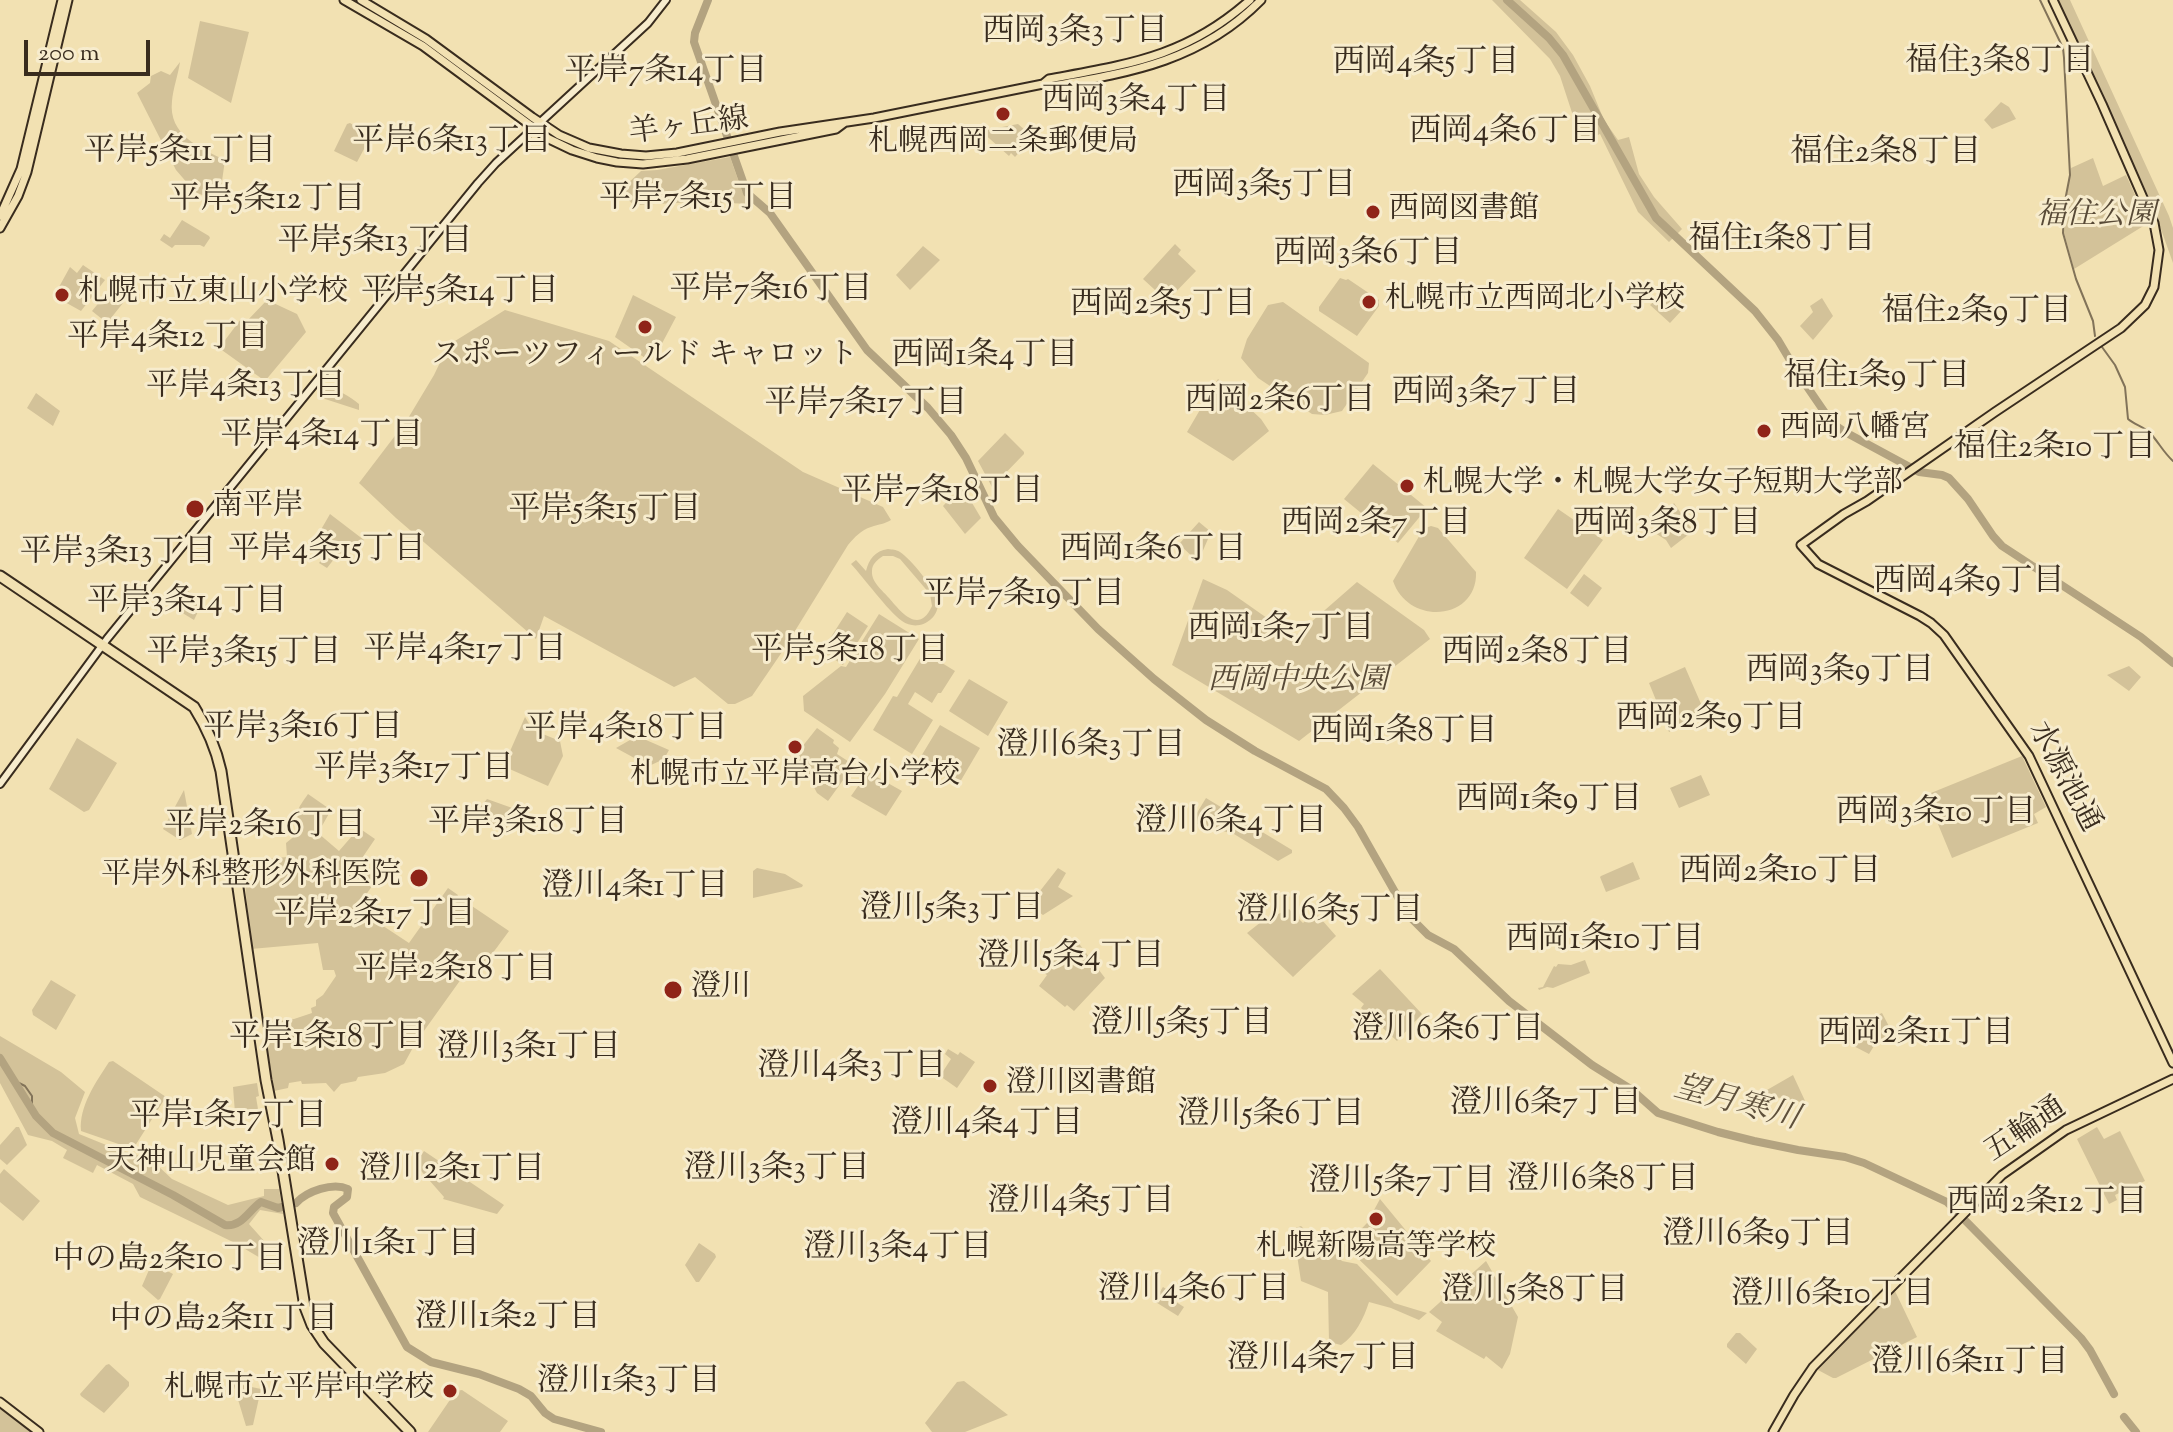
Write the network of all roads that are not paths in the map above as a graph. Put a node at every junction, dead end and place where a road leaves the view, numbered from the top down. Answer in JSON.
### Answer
{"nodes":[{"id":1,"x":62,"y":0,"type":"edge"},
{"id":2,"x":68,"y":0,"type":"edge"},
{"id":3,"x":344,"y":0,"type":"edge"},
{"id":4,"x":361,"y":0,"type":"edge"},
{"id":5,"x":666,"y":0,"type":"edge"},
{"id":6,"x":1250,"y":0,"type":"edge"},
{"id":7,"x":1261,"y":0,"type":"edge"},
{"id":8,"x":2053,"y":0,"type":"edge"},
{"id":9,"x":1043,"y":84,"type":"junction"},
{"id":10,"x":536,"y":126,"type":"junction"},
{"id":11,"x":0,"y":216,"type":"edge"},
{"id":12,"x":0,"y":228,"type":"edge"},
{"id":13,"x":0,"y":576,"type":"edge"},
{"id":14,"x":0,"y":583,"type":"edge"},
{"id":15,"x":101,"y":647,"type":"junction"},
{"id":16,"x":0,"y":784,"type":"edge"},
{"id":17,"x":2173,"y":1063,"type":"edge"},
{"id":18,"x":2173,"y":1079,"type":"edge"},
{"id":19,"x":0,"y":1402,"type":"edge"},
{"id":20,"x":39,"y":1432,"type":"edge"},
{"id":21,"x":410,"y":1432,"type":"edge"},
{"id":22,"x":1773,"y":1432,"type":"edge"}],
"edges":[{"from":1,"to":11,"type":"main road"},
{"from":2,"to":12,"type":"main road"},
{"from":3,"to":10,"type":"main road","name":"羊ヶ丘線"},
{"from":4,"to":10,"type":"main road","name":"羊ヶ丘線"},
{"from":5,"to":10,"type":"main road"},
{"from":6,"to":9,"type":"main road","name":"羊ヶ丘線"},
{"from":7,"to":9,"type":"main road","name":"羊ヶ丘線"},
{"from":8,"to":17,"type":"main road","name":"水源池通"},
{"from":9,"to":10,"type":"main road","name":"羊ヶ丘線"},
{"from":10,"to":15,"type":"main road"},
{"from":13,"to":15,"type":"highway"},
{"from":14,"to":15,"type":"highway"},
{"from":15,"to":16,"type":"main road"},
{"from":15,"to":21,"type":"highway"},
{"from":18,"to":22,"type":"main road","name":"五輪通"},
{"from":19,"to":20,"type":"main road"}]}
